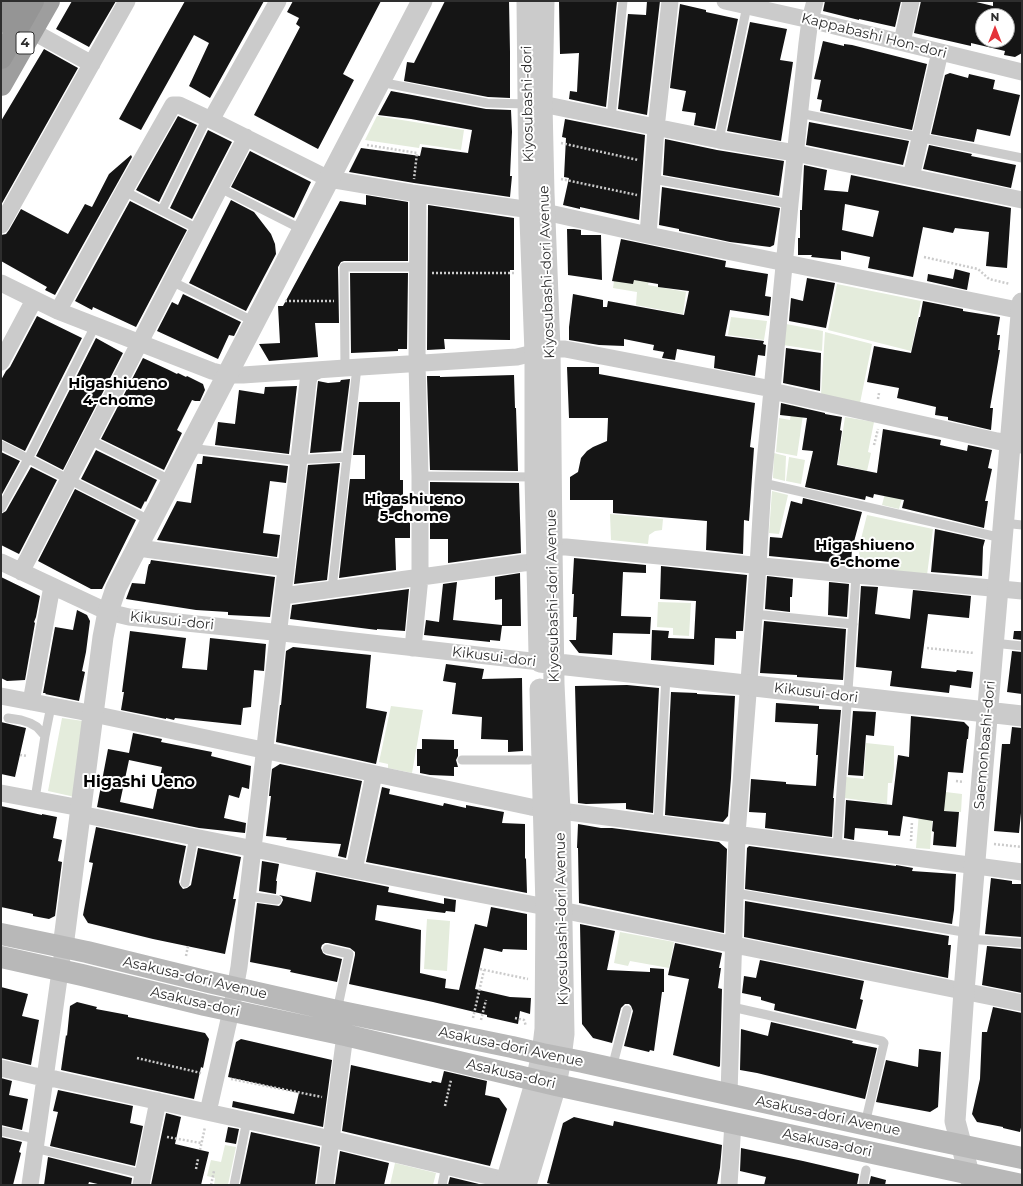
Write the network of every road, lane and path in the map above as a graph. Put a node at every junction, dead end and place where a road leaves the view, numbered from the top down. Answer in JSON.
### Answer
{"nodes":[{"id":1,"x":13,"y":1,"type":"edge"},
{"id":2,"x":33,"y":1,"type":"edge"},
{"id":3,"x":49,"y":1,"type":"edge"},
{"id":4,"x":127,"y":1,"type":"edge"},
{"id":5,"x":278,"y":1,"type":"edge"},
{"id":6,"x":422,"y":1,"type":"edge"},
{"id":7,"x":527,"y":1,"type":"edge"},
{"id":8,"x":544,"y":1,"type":"edge"},
{"id":9,"x":623,"y":1,"type":"edge"},
{"id":10,"x":670,"y":1,"type":"edge"},
{"id":11,"x":726,"y":1,"type":"edge"},
{"id":12,"x":815,"y":1,"type":"edge"},
{"id":13,"x":911,"y":1,"type":"edge"},
{"id":14,"x":747,"y":6,"type":"junction"},
{"id":15,"x":810,"y":20,"type":"junction"},
{"id":16,"x":1,"y":22,"type":"edge"},
{"id":17,"x":32,"y":31,"type":"junction"},
{"id":18,"x":902,"y":42,"type":"junction"},
{"id":19,"x":940,"y":52,"type":"junction"},
{"id":20,"x":1,"y":58,"type":"edge"},
{"id":21,"x":92,"y":64,"type":"junction"},
{"id":22,"x":1022,"y":72,"type":"edge"},
{"id":23,"x":380,"y":82,"type":"junction"},
{"id":24,"x":1,"y":86,"type":"edge"},
{"id":25,"x":535,"y":104,"type":"junction"},
{"id":26,"x":799,"y":113,"type":"junction"},
{"id":27,"x":611,"y":118,"type":"junction"},
{"id":28,"x":209,"y":119,"type":"junction"},
{"id":29,"x":656,"y":128,"type":"junction"},
{"id":30,"x":246,"y":137,"type":"junction"},
{"id":31,"x":920,"y":138,"type":"junction"},
{"id":32,"x":719,"y":140,"type":"junction"},
{"id":33,"x":558,"y":143,"type":"dead end"},
{"id":34,"x":360,"y":144,"type":"dead end"},
{"id":35,"x":795,"y":153,"type":"junction"},
{"id":36,"x":1022,"y":158,"type":"edge"},
{"id":37,"x":653,"y":171,"type":"junction"},
{"id":38,"x":910,"y":177,"type":"junction"},
{"id":39,"x":329,"y":179,"type":"junction"},
{"id":40,"x":559,"y":179,"type":"dead end"},
{"id":41,"x":220,"y":188,"type":"junction"},
{"id":42,"x":124,"y":191,"type":"junction"},
{"id":43,"x":415,"y":194,"type":"junction"},
{"id":44,"x":651,"y":198,"type":"junction"},
{"id":45,"x":1022,"y":200,"type":"edge"},
{"id":46,"x":790,"y":204,"type":"junction"},
{"id":47,"x":162,"y":210,"type":"junction"},
{"id":48,"x":537,"y":210,"type":"junction"},
{"id":49,"x":1,"y":225,"type":"edge"},
{"id":50,"x":198,"y":229,"type":"junction"},
{"id":51,"x":303,"y":230,"type":"junction"},
{"id":52,"x":648,"y":235,"type":"junction"},
{"id":53,"x":924,"y":257,"type":"dead end"},
{"id":54,"x":785,"y":263,"type":"junction"},
{"id":55,"x":418,"y":270,"type":"junction"},
{"id":56,"x":518,"y":273,"type":"dead end"},
{"id":57,"x":171,"y":282,"type":"junction"},
{"id":58,"x":1,"y":283,"type":"edge"},
{"id":59,"x":1010,"y":284,"type":"dead end"},
{"id":60,"x":34,"y":300,"type":"junction"},
{"id":61,"x":279,"y":301,"type":"dead end"},
{"id":62,"x":344,"y":301,"type":"junction"},
{"id":63,"x":1022,"y":309,"type":"edge"},
{"id":64,"x":58,"y":311,"type":"junction"},
{"id":65,"x":255,"y":322,"type":"junction"},
{"id":66,"x":95,"y":326,"type":"junction"},
{"id":67,"x":139,"y":343,"type":"junction"},
{"id":68,"x":543,"y":351,"type":"junction"},
{"id":69,"x":1,"y":362,"type":"edge"},
{"id":70,"x":417,"y":363,"type":"junction"},
{"id":71,"x":351,"y":367,"type":"junction"},
{"id":72,"x":319,"y":370,"type":"junction"},
{"id":73,"x":228,"y":375,"type":"junction"},
{"id":74,"x":1018,"y":387,"type":"edge"},
{"id":75,"x":772,"y":390,"type":"junction"},
{"id":76,"x":90,"y":440,"type":"junction"},
{"id":77,"x":1016,"y":444,"type":"edge"},
{"id":78,"x":1,"y":445,"type":"edge"},
{"id":79,"x":190,"y":448,"type":"junction"},
{"id":80,"x":347,"y":457,"type":"junction"},
{"id":81,"x":28,"y":459,"type":"junction"},
{"id":82,"x":299,"y":460,"type":"junction"},
{"id":83,"x":420,"y":476,"type":"junction"},
{"id":84,"x":535,"y":477,"type":"junction"},
{"id":85,"x":69,"y":480,"type":"junction"},
{"id":86,"x":172,"y":481,"type":"junction"},
{"id":87,"x":763,"y":483,"type":"junction"},
{"id":88,"x":1,"y":508,"type":"edge"},
{"id":89,"x":151,"y":521,"type":"junction"},
{"id":90,"x":1009,"y":528,"type":"edge"},
{"id":91,"x":552,"y":547,"type":"junction"},
{"id":92,"x":138,"y":548,"type":"junction"},
{"id":93,"x":1,"y":562,"type":"edge"},
{"id":94,"x":537,"y":562,"type":"junction"},
{"id":95,"x":758,"y":566,"type":"junction"},
{"id":96,"x":286,"y":568,"type":"junction"},
{"id":97,"x":21,"y":572,"type":"junction"},
{"id":98,"x":856,"y":576,"type":"junction"},
{"id":99,"x":420,"y":577,"type":"junction"},
{"id":100,"x":52,"y":586,"type":"junction"},
{"id":101,"x":332,"y":589,"type":"junction"},
{"id":102,"x":998,"y":589,"type":"junction"},
{"id":103,"x":1022,"y":591,"type":"edge"},
{"id":104,"x":283,"y":596,"type":"junction"},
{"id":105,"x":108,"y":612,"type":"junction"},
{"id":106,"x":754,"y":614,"type":"junction"},
{"id":107,"x":853,"y":624,"type":"junction"},
{"id":108,"x":278,"y":633,"type":"junction"},
{"id":109,"x":1022,"y":646,"type":"edge"},
{"id":110,"x":413,"y":648,"type":"junction"},
{"id":111,"x":927,"y":648,"type":"dead end"},
{"id":112,"x":986,"y":648,"type":"junction"},
{"id":113,"x":547,"y":663,"type":"junction"},
{"id":114,"x":666,"y":676,"type":"junction"},
{"id":115,"x":749,"y":685,"type":"junction"},
{"id":116,"x":1,"y":696,"type":"edge"},
{"id":117,"x":848,"y":697,"type":"junction"},
{"id":118,"x":31,"y":702,"type":"junction"},
{"id":119,"x":51,"y":706,"type":"junction"},
{"id":120,"x":987,"y":712,"type":"junction"},
{"id":121,"x":93,"y":714,"type":"junction"},
{"id":122,"x":1022,"y":716,"type":"edge"},
{"id":123,"x":8,"y":718,"type":"dead end"},
{"id":124,"x":45,"y":736,"type":"junction"},
{"id":125,"x":264,"y":751,"type":"junction"},
{"id":126,"x":20,"y":755,"type":"dead end"},
{"id":127,"x":27,"y":756,"type":"dead end"},
{"id":128,"x":462,"y":760,"type":"dead end"},
{"id":129,"x":529,"y":760,"type":"dead end"},
{"id":130,"x":364,"y":769,"type":"junction"},
{"id":131,"x":956,"y":781,"type":"dead end"},
{"id":132,"x":968,"y":783,"type":"dead end"},
{"id":133,"x":1,"y":793,"type":"edge"},
{"id":134,"x":35,"y":799,"type":"junction"},
{"id":135,"x":552,"y":810,"type":"junction"},
{"id":136,"x":81,"y":811,"type":"junction"},
{"id":137,"x":912,"y":821,"type":"dead end"},
{"id":138,"x":658,"y":824,"type":"junction"},
{"id":139,"x":737,"y":834,"type":"junction"},
{"id":140,"x":194,"y":837,"type":"junction"},
{"id":141,"x":989,"y":844,"type":"dead end"},
{"id":142,"x":1022,"y":847,"type":"edge"},
{"id":143,"x":837,"y":848,"type":"junction"},
{"id":144,"x":253,"y":849,"type":"junction"},
{"id":145,"x":910,"y":858,"type":"junction"},
{"id":146,"x":975,"y":866,"type":"junction"},
{"id":147,"x":354,"y":870,"type":"junction"},
{"id":148,"x":1022,"y":872,"type":"edge"},
{"id":149,"x":185,"y":883,"type":"dead end"},
{"id":150,"x":735,"y":893,"type":"junction"},
{"id":151,"x":247,"y":896,"type":"junction"},
{"id":152,"x":277,"y":900,"type":"dead end"},
{"id":153,"x":554,"y":909,"type":"junction"},
{"id":154,"x":1,"y":934,"type":"edge"},
{"id":155,"x":968,"y":936,"type":"junction"},
{"id":156,"x":1022,"y":943,"type":"edge"},
{"id":157,"x":733,"y":945,"type":"junction"},
{"id":158,"x":188,"y":946,"type":"dead end"},
{"id":159,"x":63,"y":947,"type":"junction"},
{"id":160,"x":327,"y":949,"type":"dead end"},
{"id":161,"x":186,"y":956,"type":"dead end"},
{"id":162,"x":1,"y":957,"type":"edge"},
{"id":163,"x":480,"y":969,"type":"dead end"},
{"id":164,"x":60,"y":970,"type":"junction"},
{"id":165,"x":484,"y":970,"type":"junction"},
{"id":166,"x":529,"y":979,"type":"dead end"},
{"id":167,"x":235,"y":988,"type":"junction"},
{"id":168,"x":964,"y":990,"type":"junction"},
{"id":169,"x":486,"y":1000,"type":"dead end"},
{"id":170,"x":1022,"y":1003,"type":"edge"},
{"id":171,"x":732,"y":1007,"type":"junction"},
{"id":172,"x":627,"y":1010,"type":"dead end"},
{"id":173,"x":231,"y":1011,"type":"junction"},
{"id":174,"x":337,"y":1011,"type":"junction"},
{"id":175,"x":473,"y":1018,"type":"dead end"},
{"id":176,"x":515,"y":1018,"type":"dead end"},
{"id":177,"x":481,"y":1020,"type":"dead end"},
{"id":178,"x":527,"y":1028,"type":"dead end"},
{"id":179,"x":345,"y":1035,"type":"junction"},
{"id":180,"x":552,"y":1056,"type":"junction"},
{"id":181,"x":137,"y":1058,"type":"dead end"},
{"id":182,"x":1,"y":1068,"type":"edge"},
{"id":183,"x":612,"y":1068,"type":"junction"},
{"id":184,"x":216,"y":1076,"type":"junction"},
{"id":185,"x":44,"y":1077,"type":"junction"},
{"id":186,"x":451,"y":1080,"type":"dead end"},
{"id":187,"x":546,"y":1082,"type":"junction"},
{"id":188,"x":729,"y":1094,"type":"junction"},
{"id":189,"x":336,"y":1100,"type":"junction"},
{"id":190,"x":158,"y":1101,"type":"junction"},
{"id":191,"x":445,"y":1106,"type":"dead end"},
{"id":192,"x":208,"y":1112,"type":"junction"},
{"id":193,"x":247,"y":1120,"type":"junction"},
{"id":194,"x":733,"y":1123,"type":"junction"},
{"id":195,"x":865,"y":1124,"type":"junction"},
{"id":196,"x":1,"y":1131,"type":"edge"},
{"id":197,"x":151,"y":1134,"type":"junction"},
{"id":198,"x":331,"y":1139,"type":"junction"},
{"id":199,"x":35,"y":1143,"type":"junction"},
{"id":200,"x":961,"y":1145,"type":"junction"},
{"id":201,"x":200,"y":1150,"type":"dead end"},
{"id":202,"x":198,"y":1158,"type":"dead end"},
{"id":203,"x":1022,"y":1158,"type":"edge"},
{"id":204,"x":446,"y":1166,"type":"junction"},
{"id":205,"x":196,"y":1169,"type":"dead end"},
{"id":206,"x":866,"y":1170,"type":"dead end"},
{"id":207,"x":214,"y":1171,"type":"dead end"},
{"id":208,"x":142,"y":1179,"type":"edge"},
{"id":209,"x":970,"y":1180,"type":"edge"},
{"id":210,"x":519,"y":1184,"type":"edge"},
{"id":211,"x":30,"y":1185,"type":"edge"},
{"id":212,"x":211,"y":1185,"type":"edge"},
{"id":213,"x":234,"y":1185,"type":"edge"},
{"id":214,"x":325,"y":1185,"type":"edge"},
{"id":215,"x":442,"y":1185,"type":"edge"},
{"id":216,"x":729,"y":1185,"type":"edge"},
{"id":217,"x":863,"y":1185,"type":"edge"},
{"id":218,"x":1022,"y":1185,"type":"edge"}],
"edges":[{"from":1,"to":16,"type":"highway"},
{"from":2,"to":20,"type":"highway"},
{"from":3,"to":17,"type":"highway","number":"4"},
{"from":4,"to":21,"type":"street"},
{"from":5,"to":28,"type":"street"},
{"from":6,"to":23,"type":"street"},
{"from":7,"to":25,"type":"street","name":"Kiyosubashi-dori"},
{"from":8,"to":25,"type":"street","name":"Kiyosubashi-dori Avenue"},
{"from":9,"to":27,"type":"lane"},
{"from":10,"to":29,"type":"street"},
{"from":11,"to":14,"type":"street","name":"Kappabashi Hon-dori"},
{"from":12,"to":15,"type":"street"},
{"from":13,"to":18,"type":"street"},
{"from":14,"to":15,"type":"street","name":"Kappabashi Hon-dori"},
{"from":14,"to":32,"type":"lane"},
{"from":15,"to":18,"type":"street","name":"Kappabashi Hon-dori"},
{"from":15,"to":26,"type":"street"},
{"from":17,"to":21,"type":"street"},
{"from":17,"to":24,"type":"highway","number":"4"},
{"from":18,"to":19,"type":"street","name":"Kappabashi Hon-dori"},
{"from":19,"to":22,"type":"street","name":"Kappabashi Hon-dori"},
{"from":19,"to":31,"type":"street"},
{"from":21,"to":49,"type":"street"},
{"from":23,"to":25,"type":"lane"},
{"from":23,"to":39,"type":"street"},
{"from":25,"to":27,"type":"street"},
{"from":25,"to":48,"type":"street","name":"Kiyosubashi-dori Avenue"},
{"from":26,"to":31,"type":"lane"},
{"from":26,"to":35,"type":"street"},
{"from":27,"to":29,"type":"street"},
{"from":28,"to":30,"type":"street"},
{"from":28,"to":42,"type":"street"},
{"from":28,"to":47,"type":"lane"},
{"from":29,"to":32,"type":"street"},
{"from":29,"to":37,"type":"street"},
{"from":30,"to":39,"type":"street"},
{"from":30,"to":41,"type":"street"},
{"from":31,"to":36,"type":"lane"},
{"from":31,"to":38,"type":"street"},
{"from":32,"to":35,"type":"street"},
{"from":33,"to":37,"type":"path"},
{"from":34,"to":43,"type":"path"},
{"from":35,"to":38,"type":"street"},
{"from":35,"to":46,"type":"street"},
{"from":37,"to":44,"type":"street"},
{"from":37,"to":46,"type":"lane"},
{"from":38,"to":45,"type":"street"},
{"from":39,"to":43,"type":"street"},
{"from":39,"to":51,"type":"street"},
{"from":40,"to":44,"type":"path"},
{"from":41,"to":50,"type":"street"},
{"from":41,"to":51,"type":"lane"},
{"from":42,"to":47,"type":"lane"},
{"from":42,"to":64,"type":"street"},
{"from":43,"to":48,"type":"street"},
{"from":43,"to":55,"type":"street"},
{"from":44,"to":52,"type":"street"},
{"from":46,"to":54,"type":"street"},
{"from":47,"to":50,"type":"lane"},
{"from":48,"to":52,"type":"street"},
{"from":48,"to":68,"type":"street","name":"Kiyosubashi-dori Avenue"},
{"from":50,"to":57,"type":"street"},
{"from":51,"to":65,"type":"street"},
{"from":52,"to":54,"type":"street"},
{"from":53,"to":59,"type":"path"},
{"from":54,"to":63,"type":"street"},
{"from":54,"to":75,"type":"street"},
{"from":55,"to":56,"type":"path"},
{"from":55,"to":62,"type":"lane"},
{"from":55,"to":70,"type":"street"},
{"from":57,"to":65,"type":"lane"},
{"from":57,"to":67,"type":"street"},
{"from":58,"to":60,"type":"street"},
{"from":60,"to":64,"type":"street"},
{"from":60,"to":69,"type":"street"},
{"from":61,"to":62,"type":"path"},
{"from":62,"to":71,"type":"lane"},
{"from":63,"to":74,"type":"street","name":"Saemonbashi-dori"},
{"from":64,"to":66,"type":"street"},
{"from":65,"to":73,"type":"street"},
{"from":66,"to":67,"type":"street"},
{"from":66,"to":81,"type":"lane"},
{"from":67,"to":73,"type":"street"},
{"from":67,"to":76,"type":"street"},
{"from":68,"to":70,"type":"street"},
{"from":68,"to":75,"type":"street"},
{"from":68,"to":84,"type":"street"},
{"from":68,"to":91,"type":"street","name":"Kiyosubashi-dori Avenue"},
{"from":70,"to":71,"type":"street"},
{"from":70,"to":83,"type":"street"},
{"from":71,"to":72,"type":"street"},
{"from":71,"to":80,"type":"lane"},
{"from":72,"to":73,"type":"street"},
{"from":72,"to":82,"type":"street"},
{"from":73,"to":79,"type":"street"},
{"from":74,"to":77,"type":"street","name":"Saemonbashi-dori"},
{"from":75,"to":77,"type":"street"},
{"from":75,"to":87,"type":"street"},
{"from":76,"to":85,"type":"street"},
{"from":76,"to":86,"type":"lane"},
{"from":77,"to":90,"type":"street","name":"Saemonbashi-dori"},
{"from":78,"to":81,"type":"lane"},
{"from":79,"to":82,"type":"lane"},
{"from":79,"to":86,"type":"street"},
{"from":80,"to":82,"type":"lane"},
{"from":80,"to":101,"type":"lane"},
{"from":81,"to":85,"type":"lane"},
{"from":81,"to":88,"type":"lane"},
{"from":82,"to":96,"type":"street"},
{"from":83,"to":84,"type":"lane"},
{"from":83,"to":99,"type":"street"},
{"from":84,"to":94,"type":"street"},
{"from":85,"to":89,"type":"lane"},
{"from":85,"to":97,"type":"street"},
{"from":86,"to":89,"type":"street"},
{"from":87,"to":90,"type":"lane"},
{"from":87,"to":95,"type":"street"},
{"from":89,"to":92,"type":"street"},
{"from":90,"to":102,"type":"street","name":"Saemonbashi-dori"},
{"from":91,"to":95,"type":"street"},
{"from":91,"to":113,"type":"street","name":"Kiyosubashi-dori Avenue"},
{"from":92,"to":96,"type":"street"},
{"from":92,"to":105,"type":"street"},
{"from":93,"to":97,"type":"street","name":"Kikusui-dori"},
{"from":94,"to":99,"type":"street"},
{"from":94,"to":113,"type":"street"},
{"from":95,"to":98,"type":"street"},
{"from":95,"to":106,"type":"street"},
{"from":96,"to":104,"type":"street"},
{"from":97,"to":100,"type":"street","name":"Kikusui-dori"},
{"from":98,"to":102,"type":"street"},
{"from":98,"to":107,"type":"lane"},
{"from":99,"to":101,"type":"street"},
{"from":99,"to":110,"type":"street"},
{"from":100,"to":105,"type":"street","name":"Kikusui-dori"},
{"from":100,"to":118,"type":"street"},
{"from":101,"to":104,"type":"street"},
{"from":102,"to":103,"type":"street"},
{"from":102,"to":112,"type":"street","name":"Saemonbashi-dori"},
{"from":104,"to":108,"type":"street"},
{"from":105,"to":108,"type":"street","name":"Kikusui-dori"},
{"from":105,"to":121,"type":"street"},
{"from":106,"to":107,"type":"lane"},
{"from":106,"to":115,"type":"street"},
{"from":107,"to":117,"type":"lane"},
{"from":108,"to":110,"type":"street","name":"Kikusui-dori"},
{"from":108,"to":125,"type":"street"},
{"from":109,"to":112,"type":"lane"},
{"from":110,"to":113,"type":"street","name":"Kikusui-dori"},
{"from":111,"to":112,"type":"path"},
{"from":112,"to":120,"type":"street","name":"Saemonbashi-dori"},
{"from":113,"to":114,"type":"street","name":"Kikusui-dori"},
{"from":113,"to":135,"type":"street","name":"Kiyosubashi-dori Avenue"},
{"from":114,"to":115,"type":"street","name":"Kikusui-dori"},
{"from":114,"to":138,"type":"lane"},
{"from":115,"to":117,"type":"street","name":"Kikusui-dori"},
{"from":115,"to":139,"type":"street"},
{"from":116,"to":118,"type":"street"},
{"from":117,"to":120,"type":"street","name":"Kikusui-dori"},
{"from":117,"to":143,"type":"lane"},
{"from":118,"to":119,"type":"street"},
{"from":119,"to":121,"type":"street"},
{"from":119,"to":124,"type":"lane"},
{"from":120,"to":122,"type":"street","name":"Kikusui-dori"},
{"from":120,"to":146,"type":"street","name":"Saemonbashi-dori"},
{"from":121,"to":125,"type":"street"},
{"from":121,"to":136,"type":"street"},
{"from":123,"to":124,"type":"lane"},
{"from":124,"to":134,"type":"lane"},
{"from":125,"to":130,"type":"street"},
{"from":125,"to":144,"type":"street"},
{"from":126,"to":127,"type":"path"},
{"from":128,"to":129,"type":"lane"},
{"from":130,"to":135,"type":"street"},
{"from":130,"to":147,"type":"street"},
{"from":131,"to":132,"type":"path"},
{"from":133,"to":134,"type":"street"},
{"from":134,"to":136,"type":"street"},
{"from":135,"to":138,"type":"street"},
{"from":135,"to":153,"type":"street","name":"Kiyosubashi-dori Avenue"},
{"from":136,"to":140,"type":"street"},
{"from":136,"to":159,"type":"street"},
{"from":137,"to":145,"type":"path"},
{"from":138,"to":139,"type":"street"},
{"from":139,"to":143,"type":"street"},
{"from":139,"to":150,"type":"street"},
{"from":140,"to":144,"type":"street"},
{"from":140,"to":149,"type":"lane"},
{"from":141,"to":142,"type":"path"},
{"from":143,"to":145,"type":"street"},
{"from":144,"to":147,"type":"street"},
{"from":144,"to":151,"type":"street"},
{"from":145,"to":146,"type":"street"},
{"from":146,"to":148,"type":"street"},
{"from":146,"to":155,"type":"street","name":"Saemonbashi-dori"},
{"from":147,"to":153,"type":"street"},
{"from":150,"to":155,"type":"lane"},
{"from":150,"to":157,"type":"street"},
{"from":151,"to":152,"type":"lane"},
{"from":151,"to":167,"type":"street"},
{"from":153,"to":157,"type":"street"},
{"from":153,"to":180,"type":"street"},
{"from":154,"to":159,"type":"main road","name":"Asakusa-dori Avenue"},
{"from":155,"to":156,"type":"lane"},
{"from":155,"to":168,"type":"street","name":"Saemonbashi-dori"},
{"from":157,"to":168,"type":"street"},
{"from":157,"to":171,"type":"street"},
{"from":158,"to":161,"type":"path"},
{"from":159,"to":164,"type":"street"},
{"from":159,"to":167,"type":"main road","name":"Asakusa-dori Avenue"},
{"from":160,"to":174,"type":"lane"},
{"from":162,"to":164,"type":"main road","name":"Asakusa-dori"},
{"from":163,"to":165,"type":"path"},
{"from":164,"to":173,"type":"main road","name":"Asakusa-dori"},
{"from":164,"to":185,"type":"street"},
{"from":165,"to":166,"type":"path"},
{"from":165,"to":175,"type":"path"},
{"from":167,"to":173,"type":"street"},
{"from":167,"to":174,"type":"main road","name":"Asakusa-dori Avenue"},
{"from":168,"to":170,"type":"street"},
{"from":168,"to":200,"type":"street","name":"Saemonbashi-dori"},
{"from":169,"to":177,"type":"path"},
{"from":171,"to":188,"type":"street"},
{"from":171,"to":195,"type":"lane"},
{"from":172,"to":183,"type":"lane"},
{"from":173,"to":179,"type":"main road","name":"Asakusa-dori"},
{"from":173,"to":184,"type":"street"},
{"from":174,"to":180,"type":"main road","name":"Asakusa-dori Avenue"},
{"from":176,"to":178,"type":"path"},
{"from":179,"to":187,"type":"main road","name":"Asakusa-dori"},
{"from":179,"to":189,"type":"street"},
{"from":180,"to":183,"type":"main road","name":"Asakusa-dori Avenue"},
{"from":180,"to":187,"type":"street"},
{"from":181,"to":184,"type":"path"},
{"from":182,"to":185,"type":"street"},
{"from":183,"to":188,"type":"main road","name":"Asakusa-dori Avenue"},
{"from":184,"to":189,"type":"path"},
{"from":184,"to":192,"type":"street"},
{"from":185,"to":190,"type":"street"},
{"from":185,"to":199,"type":"street"},
{"from":186,"to":191,"type":"path"},
{"from":187,"to":194,"type":"main road","name":"Asakusa-dori"},
{"from":187,"to":210,"type":"street"},
{"from":188,"to":195,"type":"main road","name":"Asakusa-dori Avenue"},
{"from":189,"to":198,"type":"street"},
{"from":190,"to":192,"type":"street"},
{"from":190,"to":197,"type":"street"},
{"from":192,"to":193,"type":"street"},
{"from":193,"to":198,"type":"street"},
{"from":193,"to":213,"type":"lane"},
{"from":194,"to":209,"type":"main road","name":"Asakusa-dori"},
{"from":194,"to":216,"type":"street"},
{"from":195,"to":200,"type":"main road","name":"Asakusa-dori Avenue"},
{"from":196,"to":199,"type":"lane"},
{"from":197,"to":201,"type":"path"},
{"from":197,"to":208,"type":"street"},
{"from":198,"to":204,"type":"street"},
{"from":198,"to":214,"type":"street"},
{"from":199,"to":208,"type":"lane"},
{"from":199,"to":211,"type":"street"},
{"from":200,"to":203,"type":"main road","name":"Asakusa-dori Avenue"},
{"from":200,"to":209,"type":"street","name":"Saemonbashi-dori"},
{"from":202,"to":205,"type":"path"},
{"from":204,"to":210,"type":"street"},
{"from":204,"to":215,"type":"lane"},
{"from":206,"to":217,"type":"lane"},
{"from":207,"to":212,"type":"path"},
{"from":209,"to":218,"type":"main road","name":"Asakusa-dori"}]}
